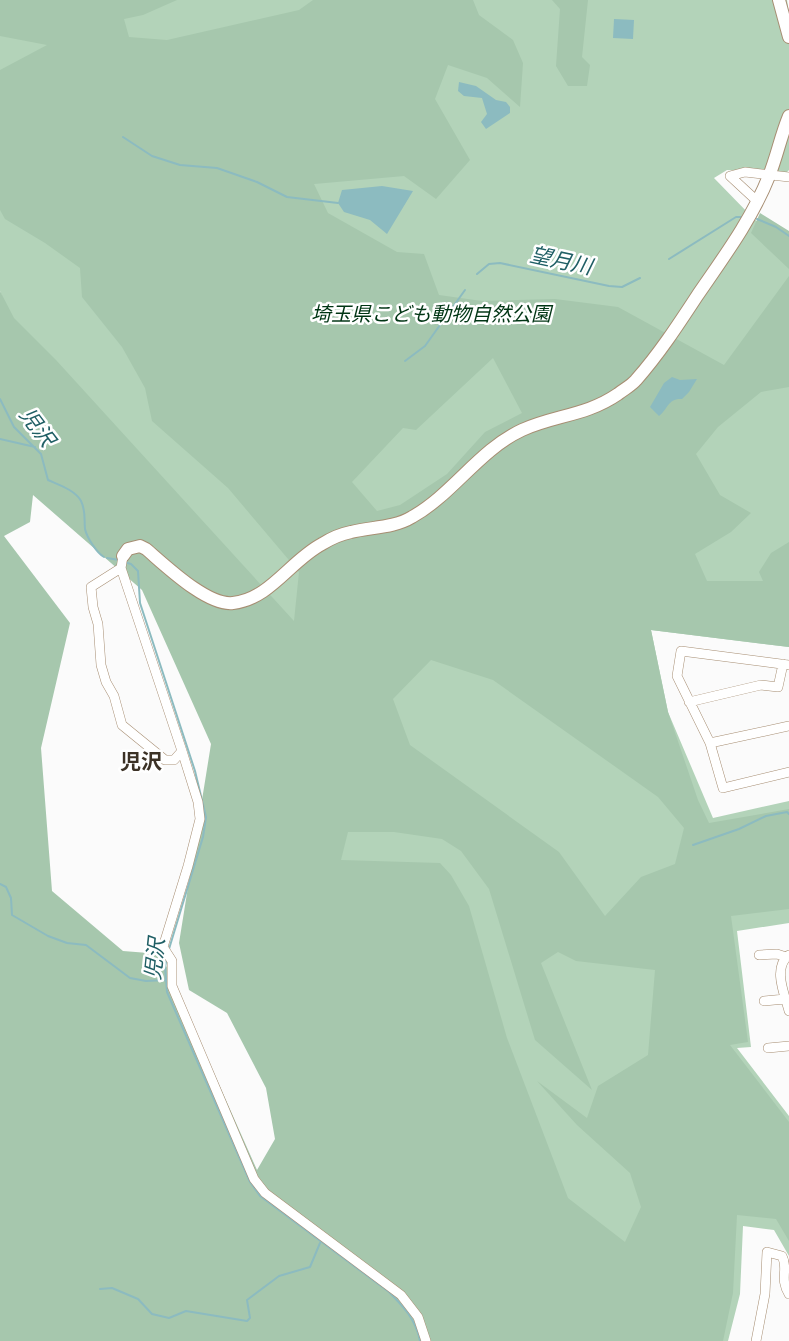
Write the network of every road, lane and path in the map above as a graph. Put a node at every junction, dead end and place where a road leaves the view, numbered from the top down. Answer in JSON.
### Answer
{"nodes":[{"id":1,"x":779,"y":0,"type":"edge"},
{"id":2,"x":789,"y":38,"type":"edge"},
{"id":3,"x":789,"y":116,"type":"edge"},
{"id":4,"x":770,"y":175,"type":"junction"},
{"id":5,"x":789,"y":177,"type":"edge"},
{"id":6,"x":757,"y":201,"type":"junction"},
{"id":7,"x":122,"y":563,"type":"junction"},
{"id":8,"x":786,"y":665,"type":"edge"},
{"id":9,"x":689,"y":702,"type":"junction"},
{"id":10,"x":789,"y":726,"type":"edge"},
{"id":11,"x":710,"y":743,"type":"junction"},
{"id":12,"x":182,"y":751,"type":"junction"},
{"id":13,"x":789,"y":772,"type":"edge"},
{"id":14,"x":759,"y":955,"type":"dead end"},
{"id":15,"x":787,"y":956,"type":"edge"},
{"id":16,"x":785,"y":999,"type":"junction"},
{"id":17,"x":764,"y":1001,"type":"dead end"},
{"id":18,"x":789,"y":1011,"type":"edge"},
{"id":19,"x":789,"y":1046,"type":"edge"},
{"id":20,"x":768,"y":1048,"type":"dead end"},
{"id":21,"x":789,"y":1294,"type":"edge"},
{"id":22,"x":426,"y":1341,"type":"edge"},
{"id":23,"x":756,"y":1341,"type":"edge"}],
"edges":[{"from":1,"to":2,"type":"street"},
{"from":3,"to":4,"type":"street"},
{"from":4,"to":5,"type":"street"},
{"from":4,"to":6,"type":"street"},
{"from":4,"to":6,"type":"street"},
{"from":6,"to":7,"type":"street"},
{"from":7,"to":12,"type":"street"},
{"from":7,"to":12,"type":"street"},
{"from":8,"to":9,"type":"street"},
{"from":8,"to":9,"type":"street"},
{"from":9,"to":11,"type":"street"},
{"from":10,"to":11,"type":"street"},
{"from":11,"to":13,"type":"street"},
{"from":12,"to":22,"type":"street"},
{"from":14,"to":15,"type":"street"},
{"from":15,"to":16,"type":"street"},
{"from":16,"to":17,"type":"street"},
{"from":16,"to":18,"type":"street"},
{"from":19,"to":20,"type":"street"},
{"from":21,"to":23,"type":"street"}]}
